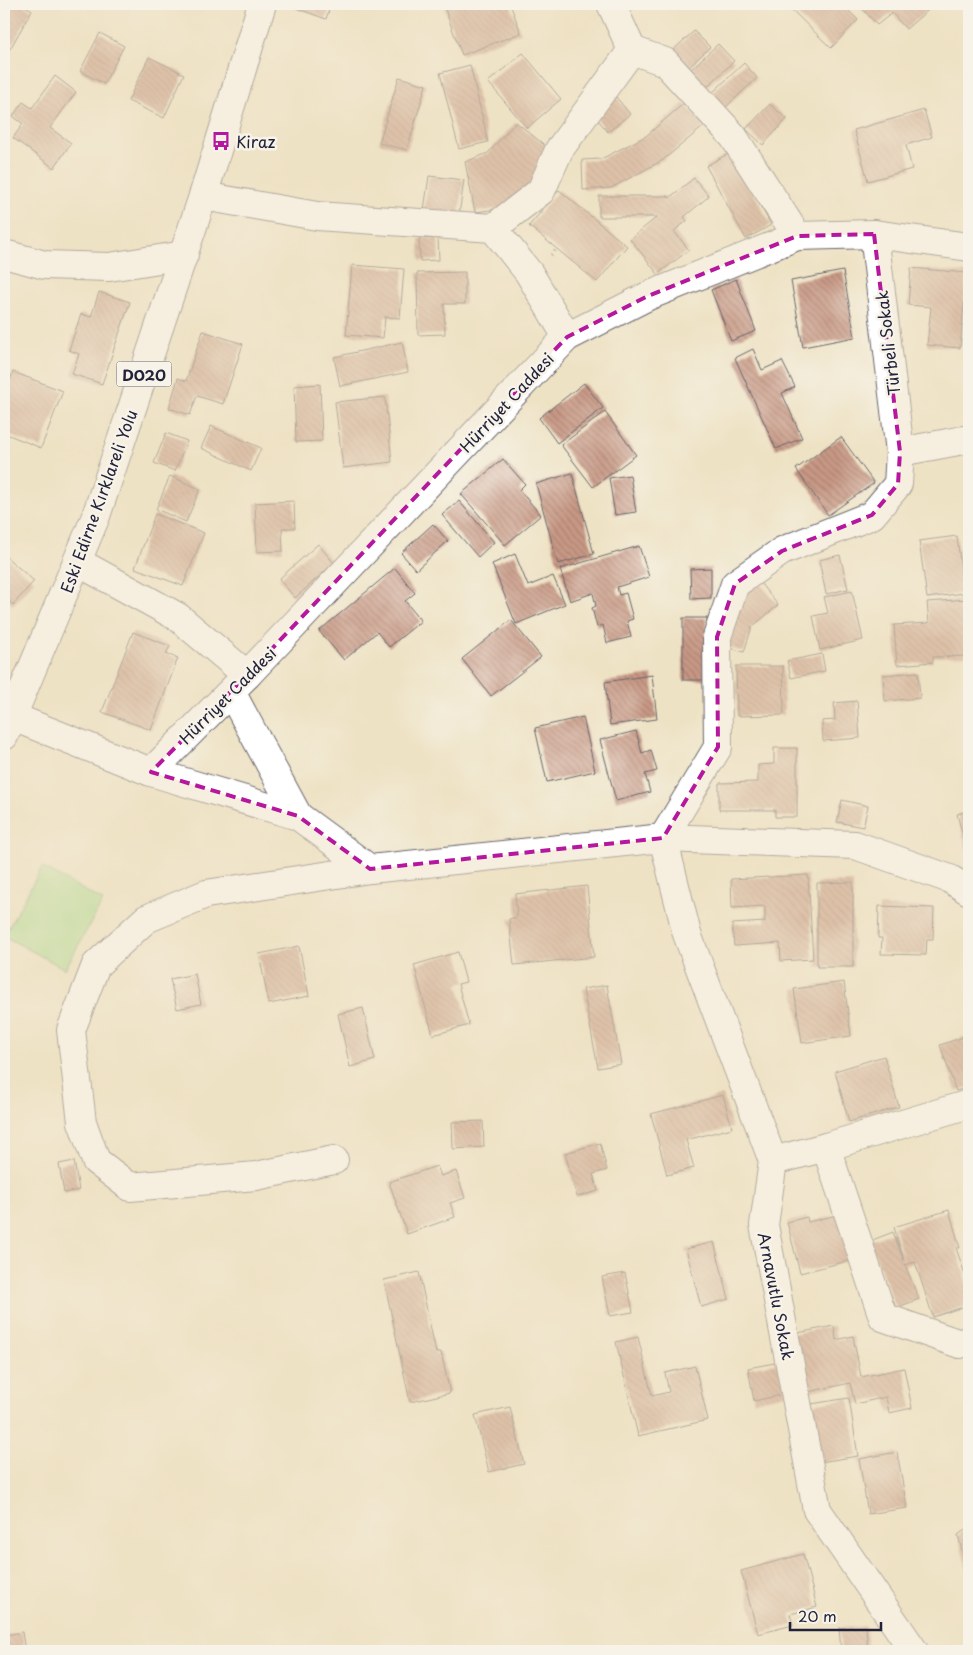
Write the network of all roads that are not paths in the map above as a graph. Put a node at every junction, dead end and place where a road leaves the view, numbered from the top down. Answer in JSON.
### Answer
{"nodes":[{"id":1,"x":262,"y":4,"type":"edge"},
{"id":2,"x":611,"y":4,"type":"edge"},
{"id":3,"x":632,"y":50,"type":"junction"},
{"id":4,"x":203,"y":196,"type":"junction"},
{"id":5,"x":493,"y":228,"type":"junction"},
{"id":6,"x":874,"y":234,"type":"junction"},
{"id":7,"x":797,"y":236,"type":"junction"},
{"id":8,"x":969,"y":247,"type":"edge"},
{"id":9,"x":4,"y":254,"type":"edge"},
{"id":10,"x":184,"y":255,"type":"junction"},
{"id":11,"x":567,"y":337,"type":"junction"},
{"id":12,"x":969,"y":438,"type":"edge"},
{"id":13,"x":900,"y":452,"type":"junction"},
{"id":14,"x":78,"y":562,"type":"junction"},
{"id":15,"x":239,"y":684,"type":"junction"},
{"id":16,"x":7,"y":729,"type":"edge"},
{"id":17,"x":151,"y":772,"type":"junction"},
{"id":18,"x":298,"y":816,"type":"junction"},
{"id":19,"x":663,"y":838,"type":"junction"},
{"id":20,"x":370,"y":869,"type":"junction"},
{"id":21,"x":969,"y":890,"type":"edge"},
{"id":22,"x":969,"y":1104,"type":"edge"},
{"id":23,"x":826,"y":1147,"type":"junction"},
{"id":24,"x":334,"y":1160,"type":"dead end"},
{"id":25,"x":773,"y":1161,"type":"junction"},
{"id":26,"x":969,"y":1340,"type":"edge"},
{"id":27,"x":914,"y":1651,"type":"edge"}],
"edges":[{"from":1,"to":4,"type":"main road","name":"Eski Edirne Kırklareli Yolu","number":"D020"},
{"from":2,"to":3,"type":"main road"},
{"from":3,"to":5,"type":"main road"},
{"from":3,"to":7,"type":"main road"},
{"from":4,"to":5,"type":"main road"},
{"from":4,"to":10,"type":"main road","name":"Eski Edirne Kırklareli Yolu","number":"D020"},
{"from":5,"to":11,"type":"main road"},
{"from":6,"to":7,"type":"main road","name":"Hürriyet Caddesi"},
{"from":6,"to":8,"type":"main road","name":"Hürriyet Caddesi"},
{"from":6,"to":13,"type":"main road","name":"Türbeli Sokak"},
{"from":7,"to":11,"type":"main road","name":"Hürriyet Caddesi"},
{"from":9,"to":10,"type":"main road"},
{"from":10,"to":14,"type":"main road","name":"Eski Edirne Kırklareli Yolu","number":"D020"},
{"from":11,"to":15,"type":"main road","name":"Hürriyet Caddesi"},
{"from":12,"to":13,"type":"main road"},
{"from":13,"to":19,"type":"main road","name":"Türbeli Sokak"},
{"from":14,"to":15,"type":"main road"},
{"from":14,"to":16,"type":"main road","name":"Eski Edirne Kırklareli Yolu","number":"D020"},
{"from":15,"to":17,"type":"main road","name":"Hürriyet Caddesi"},
{"from":15,"to":18,"type":"main road"},
{"from":16,"to":17,"type":"main road"},
{"from":17,"to":18,"type":"main road"},
{"from":18,"to":20,"type":"main road"},
{"from":19,"to":20,"type":"main road"},
{"from":19,"to":21,"type":"main road"},
{"from":19,"to":25,"type":"main road","name":"Arnavutlu Sokak"},
{"from":20,"to":24,"type":"main road"},
{"from":22,"to":23,"type":"main road"},
{"from":23,"to":25,"type":"main road"},
{"from":23,"to":26,"type":"main road"},
{"from":25,"to":27,"type":"main road","name":"Arnavutlu Sokak"}]}
